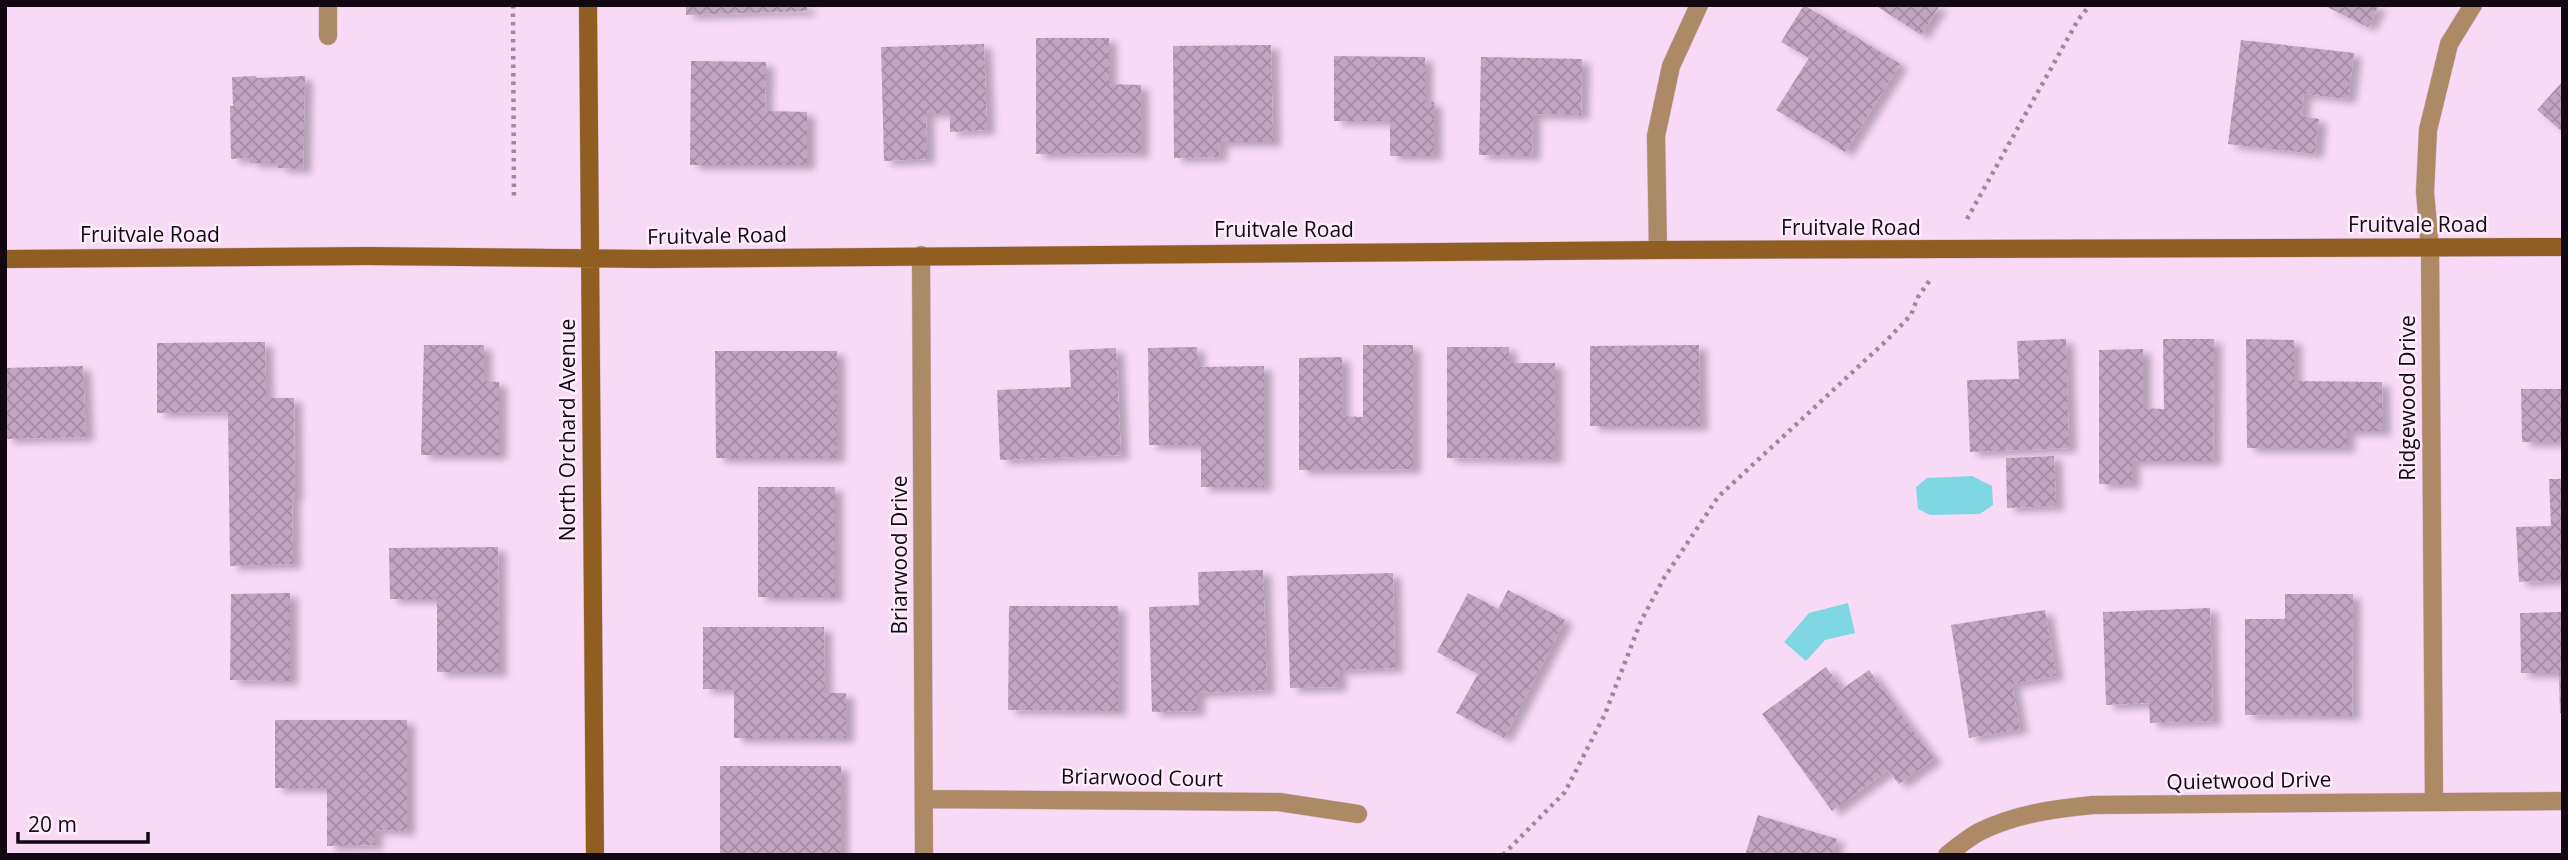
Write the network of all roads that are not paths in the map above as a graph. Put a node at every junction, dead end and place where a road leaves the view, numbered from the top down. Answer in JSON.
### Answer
{"nodes":[{"id":1,"x":328,"y":5,"type":"edge"},
{"id":2,"x":588,"y":5,"type":"edge"},
{"id":3,"x":1699,"y":5,"type":"edge"},
{"id":4,"x":2473,"y":5,"type":"edge"},
{"id":5,"x":328,"y":36,"type":"dead end"},
{"id":6,"x":2563,"y":247,"type":"edge"},
{"id":7,"x":2430,"y":248,"type":"junction"},
{"id":8,"x":1658,"y":250,"type":"junction"},
{"id":9,"x":921,"y":256,"type":"junction"},
{"id":10,"x":5,"y":259,"type":"edge"},
{"id":11,"x":590,"y":259,"type":"junction"},
{"id":12,"x":925,"y":799,"type":"junction"},
{"id":13,"x":2434,"y":801,"type":"junction"},
{"id":14,"x":2563,"y":801,"type":"edge"},
{"id":15,"x":1358,"y":814,"type":"dead end"},
{"id":16,"x":595,"y":855,"type":"edge"},
{"id":17,"x":924,"y":855,"type":"edge"},
{"id":18,"x":1947,"y":855,"type":"edge"}],
"edges":[{"from":1,"to":5,"type":"street"},
{"from":2,"to":11,"type":"street","name":"North Orchard Avenue"},
{"from":3,"to":8,"type":"street"},
{"from":4,"to":7,"type":"street","name":"Ridgewood Drive"},
{"from":6,"to":7,"type":"street","name":"Fruitvale Road"},
{"from":7,"to":8,"type":"street","name":"Fruitvale Road"},
{"from":7,"to":13,"type":"street","name":"Ridgewood Drive"},
{"from":8,"to":9,"type":"street","name":"Fruitvale Road"},
{"from":9,"to":11,"type":"street","name":"Fruitvale Road"},
{"from":9,"to":12,"type":"street","name":"Briarwood Drive"},
{"from":10,"to":11,"type":"street","name":"Fruitvale Road"},
{"from":11,"to":16,"type":"street","name":"North Orchard Avenue"},
{"from":12,"to":15,"type":"street","name":"Briarwood Court"},
{"from":12,"to":17,"type":"street","name":"Briarwood Drive"},
{"from":13,"to":14,"type":"street","name":"Quietwood Drive"},
{"from":13,"to":18,"type":"street","name":"Quietwood Drive"}]}
